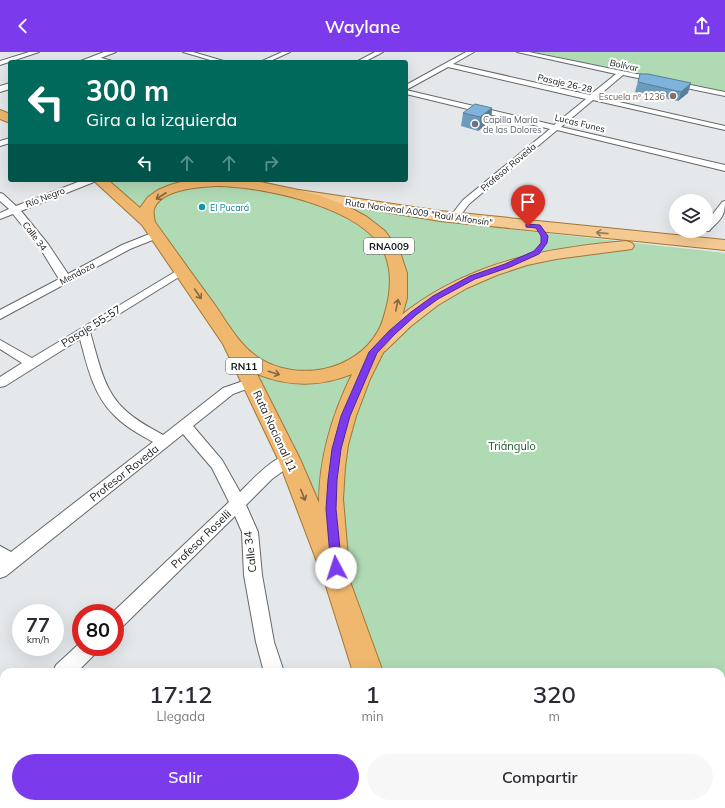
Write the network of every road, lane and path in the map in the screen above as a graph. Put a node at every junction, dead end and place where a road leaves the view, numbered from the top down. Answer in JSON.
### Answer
{"nodes":[{"id":1,"x":36,"y":52,"type":"edge"},
{"id":2,"x":112,"y":52,"type":"edge"},
{"id":3,"x":191,"y":52,"type":"edge"},
{"id":4,"x":287,"y":52,"type":"edge"},
{"id":5,"x":380,"y":52,"type":"edge"},
{"id":6,"x":471,"y":52,"type":"edge"},
{"id":7,"x":520,"y":52,"type":"edge"},
{"id":8,"x":95,"y":58,"type":"junction"},
{"id":9,"x":10,"y":60,"type":"edge"},
{"id":10,"x":88,"y":60,"type":"edge"},
{"id":11,"x":102,"y":60,"type":"edge"},
{"id":12,"x":217,"y":60,"type":"edge"},
{"id":13,"x":268,"y":60,"type":"edge"},
{"id":14,"x":363,"y":60,"type":"edge"},
{"id":15,"x":447,"y":65,"type":"junction"},
{"id":16,"x":621,"y":73,"type":"junction"},
{"id":17,"x":408,"y":87,"type":"edge"},
{"id":18,"x":408,"y":92,"type":"edge"},
{"id":19,"x":725,"y":94,"type":"edge"},
{"id":20,"x":591,"y":98,"type":"junction"},
{"id":21,"x":555,"y":128,"type":"junction"},
{"id":22,"x":725,"y":128,"type":"edge"},
{"id":23,"x":725,"y":168,"type":"edge"},
{"id":24,"x":86,"y":182,"type":"edge"},
{"id":25,"x":102,"y":182,"type":"edge"},
{"id":26,"x":200,"y":182,"type":"edge"},
{"id":27,"x":244,"y":182,"type":"edge"},
{"id":28,"x":290,"y":192,"type":"junction"},
{"id":29,"x":0,"y":196,"type":"edge"},
{"id":30,"x":725,"y":204,"type":"edge"},
{"id":31,"x":15,"y":209,"type":"junction"},
{"id":32,"x":0,"y":216,"type":"edge"},
{"id":33,"x":454,"y":218,"type":"junction"},
{"id":34,"x":713,"y":223,"type":"edge"},
{"id":35,"x":538,"y":227,"type":"junction"},
{"id":36,"x":152,"y":228,"type":"junction"},
{"id":37,"x":696,"y":238,"type":"edge"},
{"id":38,"x":711,"y":238,"type":"edge"},
{"id":39,"x":683,"y":242,"type":"junction"},
{"id":40,"x":725,"y":245,"type":"edge"},
{"id":41,"x":507,"y":265,"type":"junction"},
{"id":42,"x":183,"y":270,"type":"junction"},
{"id":43,"x":66,"y":279,"type":"junction"},
{"id":44,"x":0,"y":315,"type":"edge"},
{"id":45,"x":84,"y":331,"type":"junction"},
{"id":46,"x":232,"y":343,"type":"junction"},
{"id":47,"x":0,"y":344,"type":"edge"},
{"id":48,"x":373,"y":352,"type":"junction"},
{"id":49,"x":31,"y":363,"type":"junction"},
{"id":50,"x":252,"y":382,"type":"junction"},
{"id":51,"x":0,"y":383,"type":"edge"},
{"id":52,"x":184,"y":426,"type":"junction"},
{"id":53,"x":163,"y":442,"type":"junction"},
{"id":54,"x":289,"y":459,"type":"junction"},
{"id":55,"x":238,"y":503,"type":"junction"},
{"id":56,"x":4,"y":562,"type":"edge"},
{"id":57,"x":338,"y":582,"type":"junction"},
{"id":58,"x":124,"y":613,"type":"edge"},
{"id":59,"x":80,"y":656,"type":"edge"},
{"id":60,"x":67,"y":668,"type":"edge"},
{"id":61,"x":273,"y":668,"type":"edge"},
{"id":62,"x":367,"y":668,"type":"edge"}],
"edges":[{"from":1,"to":9,"type":"street"},
{"from":2,"to":8,"type":"street"},
{"from":3,"to":12,"type":"street"},
{"from":4,"to":13,"type":"street"},
{"from":5,"to":14,"type":"street"},
{"from":6,"to":15,"type":"street"},
{"from":7,"to":16,"type":"street","name":"Bolívar"},
{"from":8,"to":10,"type":"street"},
{"from":8,"to":11,"type":"street"},
{"from":15,"to":17,"type":"street"},
{"from":15,"to":20,"type":"street","name":"Pasaje 26-28"},
{"from":16,"to":19,"type":"street","name":"Bolívar"},
{"from":16,"to":20,"type":"street","name":"Profesor Roveda"},
{"from":18,"to":21,"type":"street","name":"Lucas Funes"},
{"from":20,"to":21,"type":"street","name":"Profesor Roveda"},
{"from":20,"to":22,"type":"street","name":"Pasaje 26-28"},
{"from":21,"to":23,"type":"street","name":"Lucas Funes"},
{"from":21,"to":33,"type":"street","name":"Profesor Roveda"},
{"from":24,"to":31,"type":"street","name":"Río Negro"},
{"from":25,"to":36,"type":"highway","name":"Ruta Nacional 11","number":"RN11"},
{"from":26,"to":36,"type":"highway","number":"RNA009","one_way":true},
{"from":27,"to":28,"type":"highway","name":"Ruta Nacional A009 \"Raúl Alfonsín\"","number":"RNA009"},
{"from":28,"to":33,"type":"main road","name":"Ruta Nacional A009 \"Raúl Alfonsín\"","number":"RNA009"},
{"from":48,"to":28,"type":"highway","number":"RNA009","one_way":true},
{"from":29,"to":31,"type":"street","name":"Calle 34"},
{"from":30,"to":34,"type":"street"},
{"from":31,"to":32,"type":"street","name":"Río Negro"},
{"from":31,"to":43,"type":"street","name":"Calle 34"},
{"from":33,"to":35,"type":"main road","name":"Ruta Nacional A009 \"Raúl Alfonsín\"","number":"RNA009"},
{"from":39,"to":35,"type":"main road","name":"Ruta Nacional A009 \"Raúl Alfonsín\"","number":"RNA009","one_way":true},
{"from":35,"to":41,"type":"main road"},
{"from":36,"to":42,"type":"highway","name":"Ruta Nacional 11","number":"RN11"},
{"from":36,"to":43,"type":"street","name":"Mendoza"},
{"from":37,"to":39,"type":"main road","name":"Ruta Nacional A009 \"Raúl Alfonsín\"","number":"RNA009"},
{"from":38,"to":40,"type":"main road","name":"Ruta Nacional A009 \"Raúl Alfonsín\"","number":"RNA009"},
{"from":39,"to":41,"type":"main road","number":"RNA009"},
{"from":41,"to":48,"type":"main road","number":"RNA009"},
{"from":42,"to":45,"type":"street","name":"Pasaje 55-57"},
{"from":42,"to":46,"type":"highway","name":"Ruta Nacional 11","number":"RN11","one_way":true},
{"from":43,"to":44,"type":"street","name":"Mendoza"},
{"from":45,"to":49,"type":"street","name":"Pasaje 55-57"},
{"from":45,"to":53,"type":"street"},
{"from":46,"to":48,"type":"highway","number":"RNA009","one_way":true},
{"from":46,"to":50,"type":"highway","name":"Ruta Nacional 11","number":"RN11"},
{"from":47,"to":49,"type":"street"},
{"from":48,"to":57,"type":"highway","number":"RNA009"},
{"from":49,"to":51,"type":"street","name":"Pasaje 55-57"},
{"from":50,"to":52,"type":"street","name":"Profesor Roveda"},
{"from":50,"to":54,"type":"highway","name":"Ruta Nacional 11","number":"RN11"},
{"from":52,"to":53,"type":"street","name":"Profesor Roveda"},
{"from":52,"to":55,"type":"street","name":"Calle 34"},
{"from":53,"to":56,"type":"street","name":"Profesor Roveda"},
{"from":54,"to":55,"type":"street","name":"Profesor Roselli"},
{"from":54,"to":57,"type":"highway","name":"Ruta Nacional 11","number":"RN11","one_way":true},
{"from":55,"to":58,"type":"street","name":"Profesor Roselli"},
{"from":55,"to":61,"type":"street","name":"Calle 34"},
{"from":57,"to":62,"type":"highway","number":"RN11"},
{"from":59,"to":60,"type":"street"}]}
